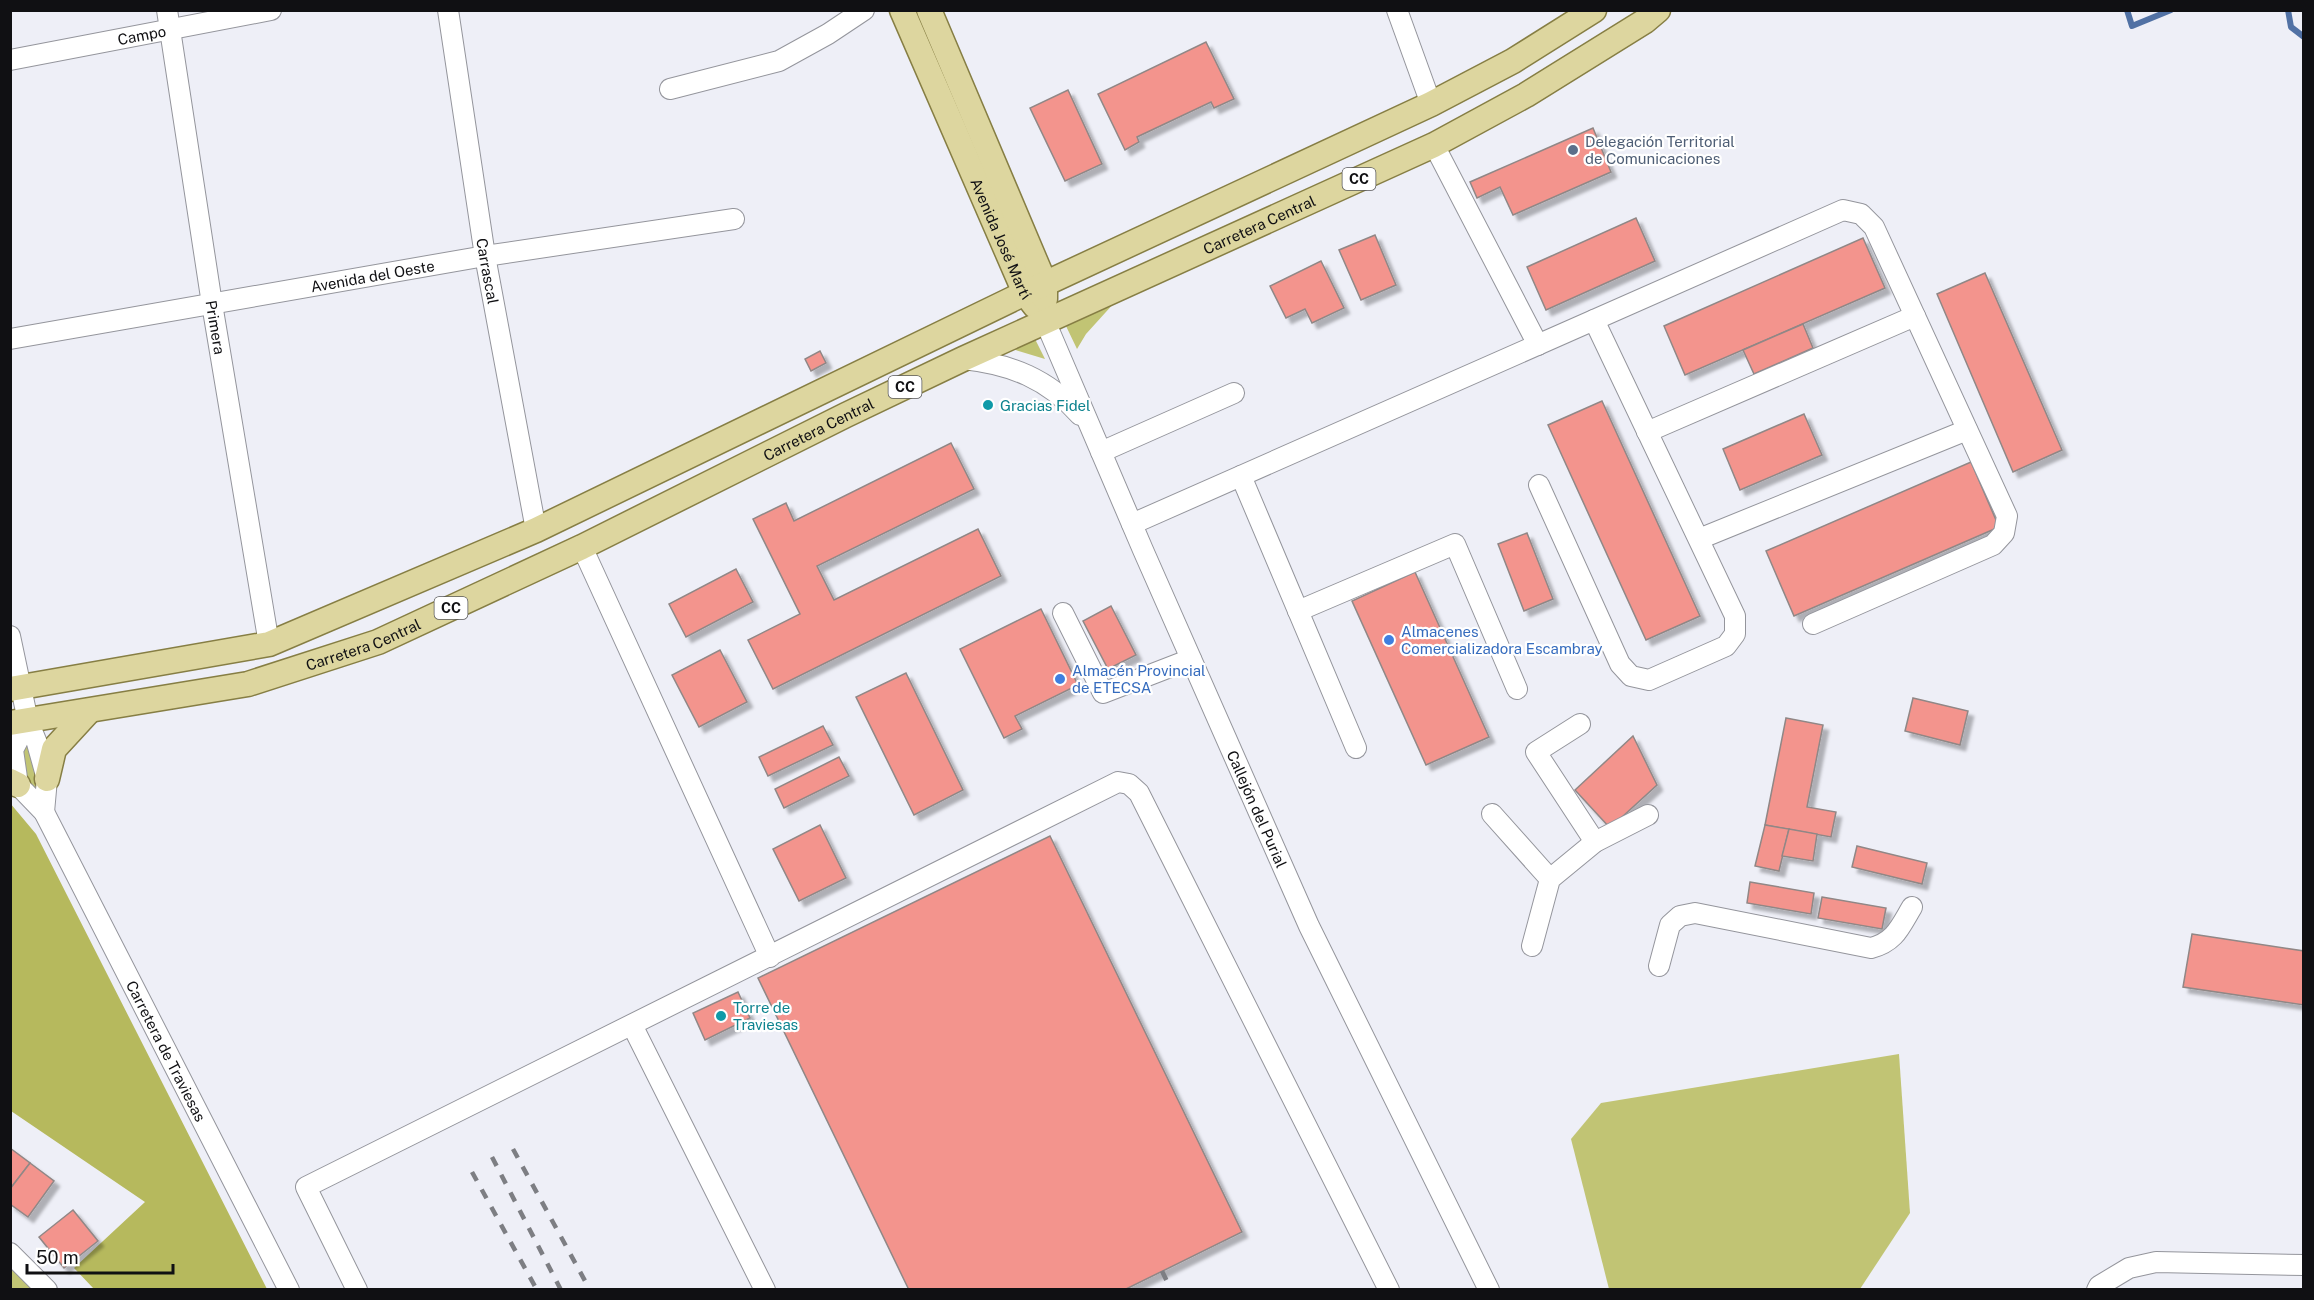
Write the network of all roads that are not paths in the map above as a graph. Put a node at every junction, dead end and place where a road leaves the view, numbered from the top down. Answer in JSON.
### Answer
{"nodes":[{"id":1,"x":271,"y":10,"type":"edge"},
{"id":2,"x":448,"y":10,"type":"edge"},
{"id":3,"x":864,"y":10,"type":"edge"},
{"id":4,"x":902,"y":10,"type":"edge"},
{"id":5,"x":928,"y":10,"type":"edge"},
{"id":6,"x":1397,"y":10,"type":"edge"},
{"id":7,"x":1594,"y":10,"type":"edge"},
{"id":8,"x":1658,"y":10,"type":"edge"},
{"id":9,"x":168,"y":19,"type":"edge"},
{"id":10,"x":10,"y":60,"type":"edge"},
{"id":11,"x":670,"y":88,"type":"dead end"},
{"id":12,"x":1431,"y":104,"type":"junction"},
{"id":13,"x":1434,"y":145,"type":"junction"},
{"id":14,"x":734,"y":219,"type":"dead end"},
{"id":15,"x":485,"y":256,"type":"junction"},
{"id":16,"x":1035,"y":289,"type":"junction"},
{"id":17,"x":212,"y":304,"type":"junction"},
{"id":18,"x":1915,"y":316,"type":"junction"},
{"id":19,"x":1594,"y":320,"type":"junction"},
{"id":20,"x":1045,"y":321,"type":"junction"},
{"id":21,"x":10,"y":339,"type":"edge"},
{"id":22,"x":1538,"y":345,"type":"junction"},
{"id":23,"x":963,"y":359,"type":"junction"},
{"id":24,"x":1234,"y":393,"type":"dead end"},
{"id":25,"x":1090,"y":426,"type":"junction"},
{"id":26,"x":1967,"y":430,"type":"junction"},
{"id":27,"x":1647,"y":432,"type":"junction"},
{"id":28,"x":1101,"y":452,"type":"junction"},
{"id":29,"x":1241,"y":476,"type":"junction"},
{"id":30,"x":1539,"y":485,"type":"dead end"},
{"id":31,"x":1132,"y":524,"type":"junction"},
{"id":32,"x":536,"y":530,"type":"junction"},
{"id":33,"x":1698,"y":539,"type":"junction"},
{"id":34,"x":582,"y":547,"type":"junction"},
{"id":35,"x":1298,"y":611,"type":"junction"},
{"id":36,"x":1063,"y":613,"type":"dead end"},
{"id":37,"x":1813,"y":624,"type":"dead end"},
{"id":38,"x":10,"y":636,"type":"edge"},
{"id":39,"x":269,"y":644,"type":"junction"},
{"id":40,"x":1191,"y":659,"type":"junction"},
{"id":41,"x":16,"y":688,"type":"edge"},
{"id":42,"x":1517,"y":690,"type":"dead end"},
{"id":43,"x":89,"y":711,"type":"junction"},
{"id":44,"x":19,"y":722,"type":"edge"},
{"id":45,"x":1580,"y":724,"type":"dead end"},
{"id":46,"x":1356,"y":748,"type":"dead end"},
{"id":47,"x":47,"y":779,"type":"junction"},
{"id":48,"x":14,"y":783,"type":"edge"},
{"id":49,"x":44,"y":812,"type":"junction"},
{"id":50,"x":1492,"y":814,"type":"dead end"},
{"id":51,"x":1648,"y":815,"type":"dead end"},
{"id":52,"x":1595,"y":842,"type":"junction"},
{"id":53,"x":1550,"y":879,"type":"junction"},
{"id":54,"x":1912,"y":907,"type":"dead end"},
{"id":55,"x":1532,"y":946,"type":"dead end"},
{"id":56,"x":770,"y":957,"type":"junction"},
{"id":57,"x":1659,"y":966,"type":"dead end"},
{"id":58,"x":632,"y":1025,"type":"junction"},
{"id":59,"x":10,"y":1253,"type":"edge"},
{"id":60,"x":2304,"y":1265,"type":"edge"},
{"id":61,"x":47,"y":1290,"type":"edge"},
{"id":62,"x":289,"y":1290,"type":"edge"},
{"id":63,"x":357,"y":1290,"type":"edge"},
{"id":64,"x":765,"y":1290,"type":"edge"},
{"id":65,"x":1389,"y":1290,"type":"edge"},
{"id":66,"x":1489,"y":1290,"type":"edge"},
{"id":67,"x":2097,"y":1290,"type":"edge"}],
"edges":[{"from":1,"to":9,"type":"street","name":"Campo"},
{"from":2,"to":15,"type":"street","name":"Carrascal"},
{"from":3,"to":11,"type":"street"},
{"from":4,"to":16,"type":"main road","name":"Avenida José Martí"},
{"from":5,"to":16,"type":"main road","name":"Avenida José Martí"},
{"from":6,"to":12,"type":"street"},
{"from":7,"to":12,"type":"main road","number":"CC"},
{"from":8,"to":13,"type":"main road","name":"Carretera Central","number":"CC"},
{"from":9,"to":10,"type":"street","name":"Campo"},
{"from":9,"to":17,"type":"street","name":"Primera"},
{"from":12,"to":13,"type":"main road"},
{"from":12,"to":16,"type":"main road","number":"CC"},
{"from":13,"to":20,"type":"main road","name":"Carretera Central","number":"CC"},
{"from":13,"to":22,"type":"street"},
{"from":14,"to":15,"type":"street","name":"Avenida del Oeste"},
{"from":15,"to":17,"type":"street","name":"Avenida del Oeste"},
{"from":15,"to":32,"type":"street","name":"Carrascal"},
{"from":16,"to":20,"type":"main road","name":"Avenida José Martí"},
{"from":16,"to":32,"type":"main road","number":"CC"},
{"from":17,"to":21,"type":"street","name":"Avenida del Oeste"},
{"from":17,"to":39,"type":"street","name":"Primera"},
{"from":18,"to":19,"type":"street"},
{"from":18,"to":26,"type":"street"},
{"from":18,"to":27,"type":"street"},
{"from":19,"to":22,"type":"street"},
{"from":19,"to":27,"type":"street"},
{"from":20,"to":23,"type":"main road","name":"Carretera Central","number":"CC"},
{"from":20,"to":25,"type":"street","name":"Callejón del Purial"},
{"from":22,"to":29,"type":"street"},
{"from":23,"to":25,"type":"street"},
{"from":23,"to":34,"type":"main road","name":"Carretera Central","number":"CC"},
{"from":24,"to":28,"type":"street"},
{"from":25,"to":28,"type":"street","name":"Callejón del Purial"},
{"from":26,"to":33,"type":"street"},
{"from":26,"to":37,"type":"street"},
{"from":27,"to":33,"type":"street"},
{"from":28,"to":31,"type":"street","name":"Callejón del Purial"},
{"from":29,"to":31,"type":"street"},
{"from":29,"to":35,"type":"street"},
{"from":30,"to":33,"type":"street"},
{"from":31,"to":40,"type":"street","name":"Callejón del Purial"},
{"from":32,"to":39,"type":"main road","number":"CC"},
{"from":34,"to":43,"type":"main road","name":"Carretera Central","number":"CC"},
{"from":34,"to":56,"type":"street"},
{"from":35,"to":42,"type":"street"},
{"from":35,"to":46,"type":"street"},
{"from":36,"to":40,"type":"street"},
{"from":38,"to":41,"type":"street"},
{"from":39,"to":41,"type":"main road","number":"CC"},
{"from":40,"to":66,"type":"street","name":"Callejón del Purial"},
{"from":41,"to":44,"type":"street"},
{"from":43,"to":44,"type":"main road","name":"Carretera Central","number":"CC"},
{"from":43,"to":47,"type":"main road"},
{"from":44,"to":47,"type":"street"},
{"from":44,"to":48,"type":"street","name":"Carretera de Traviesas"},
{"from":45,"to":52,"type":"street"},
{"from":47,"to":49,"type":"street"},
{"from":48,"to":49,"type":"street","name":"Carretera de Traviesas"},
{"from":49,"to":62,"type":"street","name":"Carretera de Traviesas"},
{"from":50,"to":53,"type":"street"},
{"from":51,"to":52,"type":"street"},
{"from":52,"to":53,"type":"street"},
{"from":53,"to":55,"type":"street"},
{"from":54,"to":57,"type":"street"},
{"from":56,"to":58,"type":"street"},
{"from":56,"to":65,"type":"street"},
{"from":58,"to":63,"type":"street"},
{"from":58,"to":64,"type":"street"},
{"from":59,"to":61,"type":"street"},
{"from":60,"to":67,"type":"street"}]}
